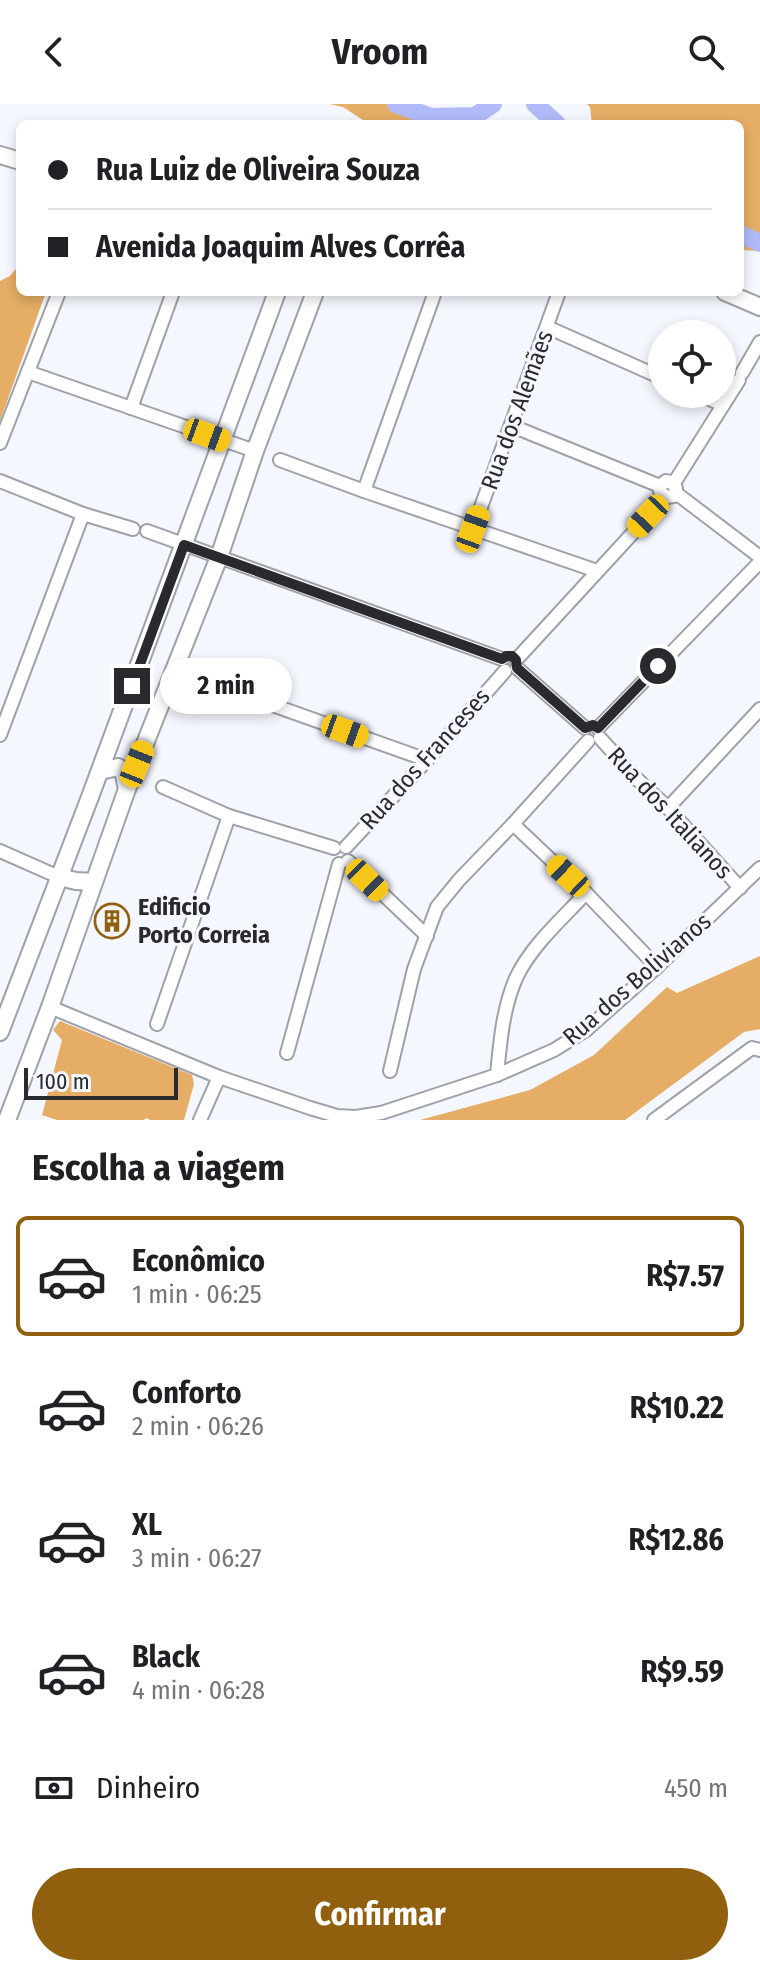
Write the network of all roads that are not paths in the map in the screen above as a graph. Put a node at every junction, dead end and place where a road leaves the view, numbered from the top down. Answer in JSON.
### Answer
{"nodes":[{"id":1,"x":57,"y":296,"type":"edge"},
{"id":2,"x":172,"y":296,"type":"edge"},
{"id":3,"x":276,"y":296,"type":"edge"},
{"id":4,"x":313,"y":296,"type":"edge"},
{"id":5,"x":434,"y":296,"type":"edge"},
{"id":6,"x":558,"y":296,"type":"edge"},
{"id":7,"x":734,"y":296,"type":"edge"},
{"id":8,"x":760,"y":307,"type":"edge"},
{"id":9,"x":547,"y":327,"type":"junction"},
{"id":10,"x":760,"y":342,"type":"edge"},
{"id":11,"x":28,"y":372,"type":"junction"},
{"id":12,"x":648,"y":372,"type":"edge"},
{"id":13,"x":736,"y":383,"type":"edge"},
{"id":14,"x":131,"y":408,"type":"junction"},
{"id":15,"x":721,"y":408,"type":"edge"},
{"id":16,"x":512,"y":426,"type":"junction"},
{"id":17,"x":223,"y":441,"type":"junction"},
{"id":18,"x":0,"y":443,"type":"edge"},
{"id":19,"x":255,"y":451,"type":"junction"},
{"id":20,"x":280,"y":460,"type":"dead end"},
{"id":21,"x":0,"y":481,"type":"edge"},
{"id":22,"x":669,"y":490,"type":"junction"},
{"id":23,"x":364,"y":491,"type":"junction"},
{"id":24,"x":83,"y":514,"type":"junction"},
{"id":25,"x":133,"y":529,"type":"dead end"},
{"id":26,"x":473,"y":529,"type":"junction"},
{"id":27,"x":147,"y":531,"type":"dead end"},
{"id":28,"x":184,"y":545,"type":"junction"},
{"id":29,"x":219,"y":557,"type":"junction"},
{"id":30,"x":759,"y":558,"type":"edge"},
{"id":31,"x":597,"y":571,"type":"junction"},
{"id":32,"x":510,"y":664,"type":"junction"},
{"id":33,"x":208,"y":682,"type":"dead end"},
{"id":34,"x":760,"y":709,"type":"edge"},
{"id":35,"x":593,"y":734,"type":"junction"},
{"id":36,"x":0,"y":735,"type":"edge"},
{"id":37,"x":427,"y":760,"type":"junction"},
{"id":38,"x":100,"y":771,"type":"junction"},
{"id":39,"x":163,"y":787,"type":"dead end"},
{"id":40,"x":127,"y":789,"type":"junction"},
{"id":41,"x":668,"y":808,"type":"junction"},
{"id":42,"x":229,"y":816,"type":"junction"},
{"id":43,"x":513,"y":824,"type":"junction"},
{"id":44,"x":340,"y":847,"type":"junction"},
{"id":45,"x":0,"y":851,"type":"edge"},
{"id":46,"x":344,"y":863,"type":"junction"},
{"id":47,"x":760,"y":868,"type":"edge"},
{"id":48,"x":59,"y":877,"type":"junction"},
{"id":49,"x":94,"y":882,"type":"junction"},
{"id":50,"x":740,"y":888,"type":"junction"},
{"id":51,"x":586,"y":893,"type":"junction"},
{"id":52,"x":427,"y":936,"type":"junction"},
{"id":53,"x":657,"y":967,"type":"junction"},
{"id":54,"x":50,"y":1007,"type":"junction"},
{"id":55,"x":157,"y":1024,"type":"dead end"},
{"id":56,"x":0,"y":1032,"type":"edge"},
{"id":57,"x":756,"y":1049,"type":"edge"},
{"id":58,"x":287,"y":1053,"type":"dead end"},
{"id":59,"x":390,"y":1071,"type":"dead end"},
{"id":60,"x":497,"y":1075,"type":"junction"},
{"id":61,"x":219,"y":1077,"type":"junction"},
{"id":62,"x":7,"y":1120,"type":"edge"},
{"id":63,"x":200,"y":1120,"type":"edge"},
{"id":64,"x":654,"y":1120,"type":"edge"}],
"edges":[{"from":1,"to":11,"type":"street"},
{"from":2,"to":14,"type":"street"},
{"from":3,"to":17,"type":"main road"},
{"from":4,"to":19,"type":"main road"},
{"from":5,"to":23,"type":"street"},
{"from":6,"to":9,"type":"street","name":"Rua dos Alemães"},
{"from":7,"to":8,"type":"main road"},
{"from":9,"to":12,"type":"street"},
{"from":9,"to":16,"type":"street","name":"Rua dos Alemães"},
{"from":10,"to":13,"type":"street","name":"Rua dos Franceses"},
{"from":11,"to":14,"type":"street"},
{"from":11,"to":18,"type":"street"},
{"from":14,"to":17,"type":"street"},
{"from":15,"to":22,"type":"street","name":"Rua dos Franceses"},
{"from":16,"to":22,"type":"street"},
{"from":16,"to":26,"type":"street","name":"Rua dos Alemães"},
{"from":17,"to":19,"type":"street"},
{"from":17,"to":28,"type":"main road"},
{"from":19,"to":29,"type":"main road"},
{"from":20,"to":23,"type":"street"},
{"from":21,"to":24,"type":"street"},
{"from":22,"to":30,"type":"street"},
{"from":22,"to":31,"type":"street","name":"Rua dos Franceses"},
{"from":23,"to":26,"type":"street"},
{"from":24,"to":25,"type":"street"},
{"from":24,"to":36,"type":"street"},
{"from":26,"to":31,"type":"street"},
{"from":27,"to":28,"type":"street","name":"Rua dos Italianos"},
{"from":28,"to":29,"type":"street","name":"Rua dos Italianos"},
{"from":28,"to":38,"type":"main road"},
{"from":29,"to":32,"type":"street","name":"Rua dos Italianos"},
{"from":29,"to":40,"type":"main road"},
{"from":30,"to":35,"type":"street"},
{"from":31,"to":32,"type":"street","name":"Rua dos Franceses"},
{"from":32,"to":35,"type":"street","name":"Rua dos Italianos"},
{"from":32,"to":37,"type":"street","name":"Rua dos Franceses"},
{"from":33,"to":37,"type":"street"},
{"from":34,"to":41,"type":"street"},
{"from":35,"to":41,"type":"street","name":"Rua dos Italianos"},
{"from":35,"to":43,"type":"street"},
{"from":37,"to":44,"type":"street","name":"Rua dos Franceses"},
{"from":38,"to":40,"type":"main road"},
{"from":38,"to":48,"type":"main road"},
{"from":39,"to":42,"type":"street"},
{"from":40,"to":49,"type":"main road"},
{"from":41,"to":50,"type":"street","name":"Rua dos Italianos"},
{"from":42,"to":44,"type":"street"},
{"from":42,"to":55,"type":"street"},
{"from":43,"to":51,"type":"street"},
{"from":43,"to":52,"type":"street"},
{"from":44,"to":46,"type":"street"},
{"from":45,"to":48,"type":"street"},
{"from":46,"to":52,"type":"street"},
{"from":46,"to":58,"type":"street"},
{"from":47,"to":50,"type":"street","name":"Rua dos Bolivianos"},
{"from":48,"to":49,"type":"main road"},
{"from":48,"to":56,"type":"main road"},
{"from":49,"to":54,"type":"main road"},
{"from":50,"to":53,"type":"street","name":"Rua dos Bolivianos"},
{"from":51,"to":53,"type":"street"},
{"from":51,"to":60,"type":"street"},
{"from":52,"to":59,"type":"street"},
{"from":53,"to":60,"type":"street","name":"Rua dos Bolivianos"},
{"from":54,"to":61,"type":"street","name":"Rua dos Bolivianos"},
{"from":54,"to":62,"type":"main road"},
{"from":57,"to":64,"type":"street"},
{"from":60,"to":61,"type":"street","name":"Rua dos Bolivianos"},
{"from":61,"to":63,"type":"street"}]}
